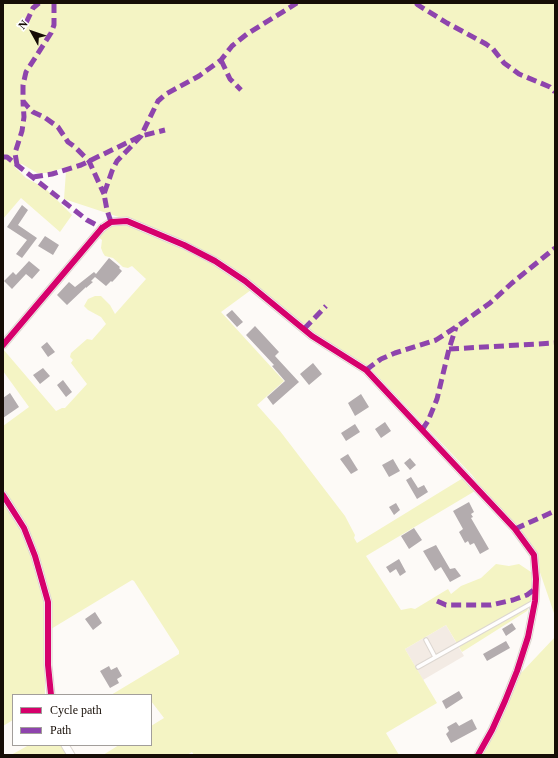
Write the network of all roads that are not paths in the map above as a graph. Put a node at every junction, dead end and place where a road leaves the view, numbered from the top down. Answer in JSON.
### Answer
{"nodes":[{"id":1,"x":3,"y":345,"type":"edge"},
{"id":2,"x":3,"y":496,"type":"edge"},
{"id":3,"x":535,"y":601,"type":"junction"},
{"id":4,"x":426,"y":640,"type":"dead end"},
{"id":5,"x":435,"y":657,"type":"junction"},
{"id":6,"x":418,"y":667,"type":"dead end"},
{"id":7,"x":50,"y":694,"type":"edge"},
{"id":8,"x":66,"y":746,"type":"edge"},
{"id":9,"x":71,"y":755,"type":"edge"},
{"id":10,"x":478,"y":755,"type":"edge"}],
"edges":[{"from":1,"to":3,"type":"street"},
{"from":2,"to":7,"type":"street"},
{"from":3,"to":5,"type":"lane"},
{"from":3,"to":10,"type":"street"},
{"from":4,"to":5,"type":"lane"},
{"from":5,"to":6,"type":"lane"},
{"from":8,"to":9,"type":"street"}]}
